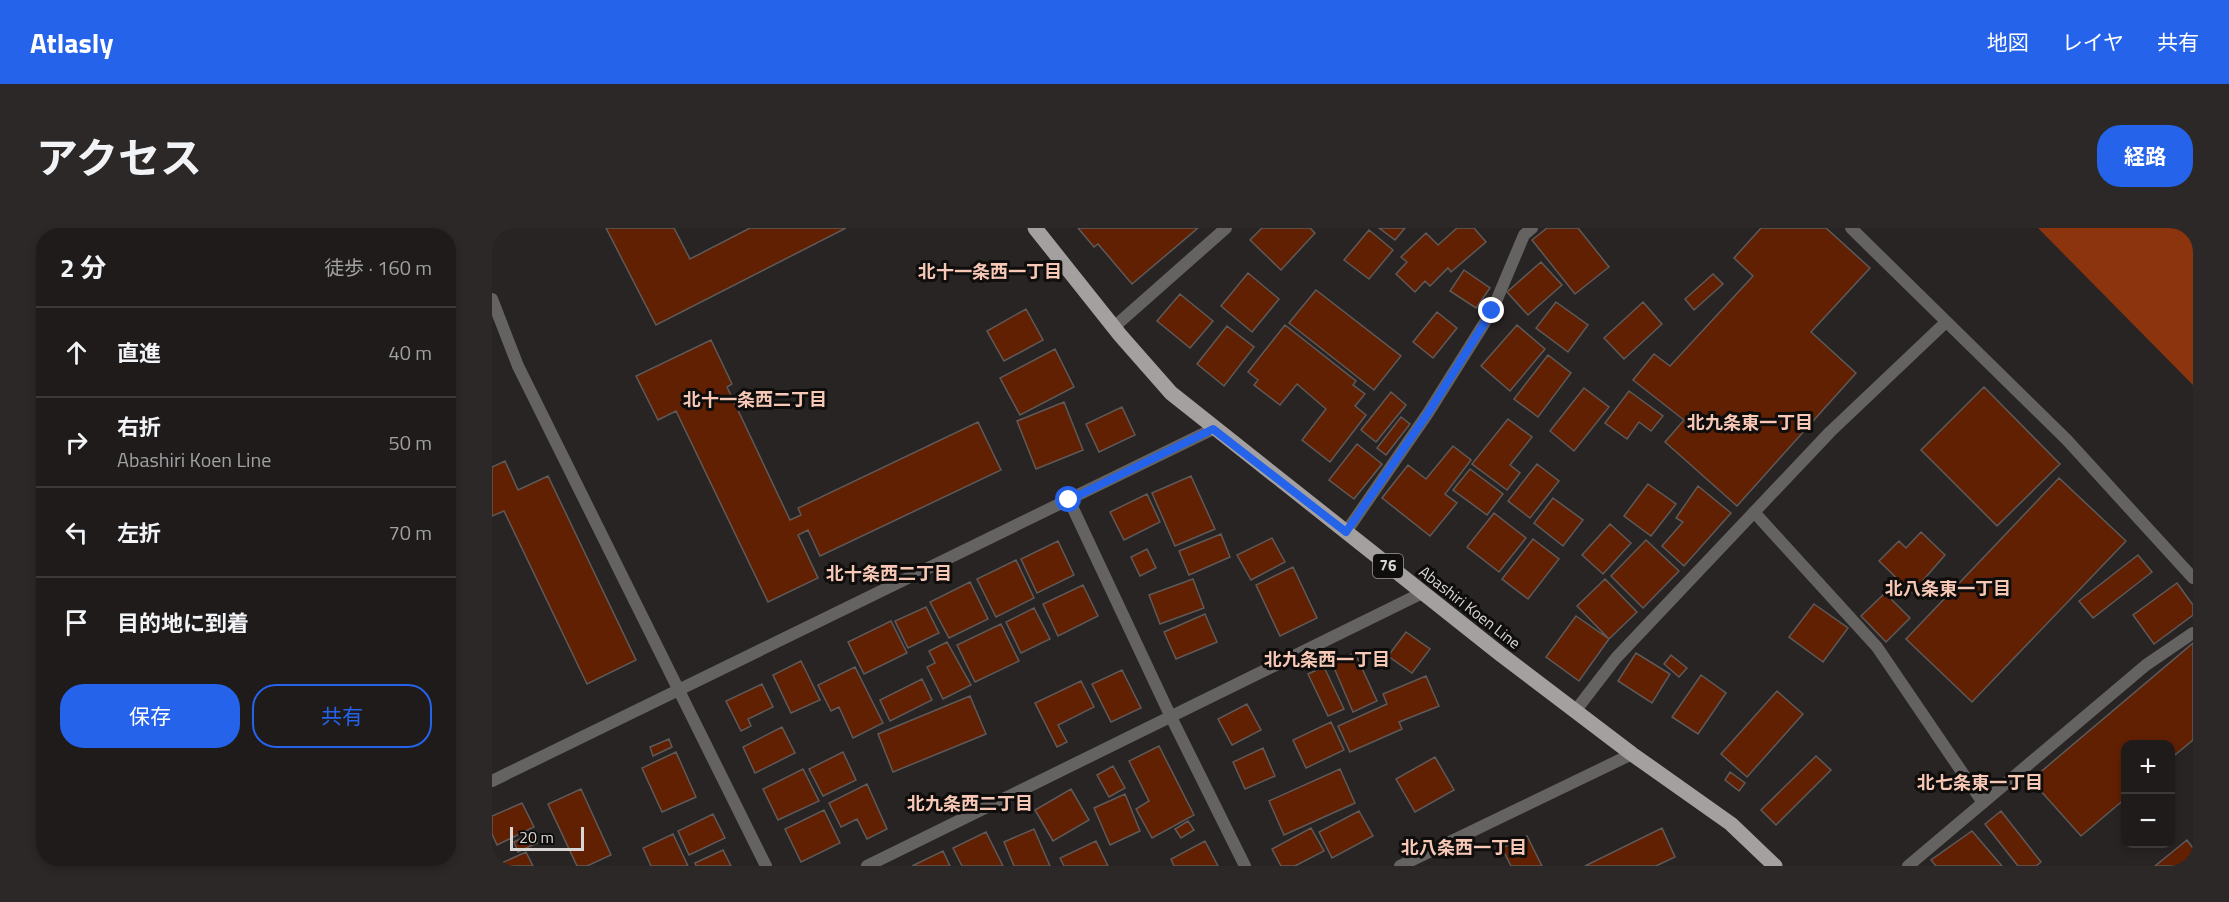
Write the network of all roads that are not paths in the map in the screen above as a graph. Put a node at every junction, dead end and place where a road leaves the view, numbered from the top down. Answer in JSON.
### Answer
{"nodes":[{"id":1,"x":1035,"y":228,"type":"edge"},
{"id":2,"x":1226,"y":228,"type":"edge"},
{"id":3,"x":1532,"y":228,"type":"edge"},
{"id":4,"x":1851,"y":228,"type":"edge"},
{"id":5,"x":492,"y":299,"type":"edge"},
{"id":6,"x":1946,"y":322,"type":"junction"},
{"id":7,"x":1114,"y":327,"type":"junction"},
{"id":8,"x":1213,"y":429,"type":"junction"},
{"id":9,"x":1069,"y":500,"type":"junction"},
{"id":10,"x":1754,"y":512,"type":"junction"},
{"id":11,"x":1346,"y":532,"type":"junction"},
{"id":12,"x":2193,"y":578,"type":"edge"},
{"id":13,"x":1422,"y":593,"type":"junction"},
{"id":14,"x":2193,"y":633,"type":"edge"},
{"id":15,"x":680,"y":691,"type":"junction"},
{"id":16,"x":1576,"y":710,"type":"junction"},
{"id":17,"x":1170,"y":715,"type":"junction"},
{"id":18,"x":1632,"y":754,"type":"junction"},
{"id":19,"x":492,"y":781,"type":"edge"},
{"id":20,"x":1983,"y":803,"type":"junction"},
{"id":21,"x":766,"y":866,"type":"edge"},
{"id":22,"x":867,"y":866,"type":"edge"},
{"id":23,"x":1245,"y":866,"type":"edge"},
{"id":24,"x":1400,"y":866,"type":"edge"},
{"id":25,"x":1775,"y":866,"type":"edge"},
{"id":26,"x":1908,"y":866,"type":"edge"}],
"edges":[{"from":1,"to":7,"type":"main road","name":"Abashiri Koen Line","number":"76"},
{"from":2,"to":7,"type":"street"},
{"from":3,"to":11,"type":"street"},
{"from":4,"to":6,"type":"street"},
{"from":5,"to":15,"type":"street"},
{"from":6,"to":10,"type":"street"},
{"from":6,"to":12,"type":"street"},
{"from":7,"to":8,"type":"main road","name":"Abashiri Koen Line","number":"76"},
{"from":8,"to":9,"type":"street"},
{"from":8,"to":11,"type":"main road","name":"Abashiri Koen Line","number":"76"},
{"from":9,"to":15,"type":"street"},
{"from":9,"to":17,"type":"street"},
{"from":10,"to":16,"type":"street"},
{"from":10,"to":20,"type":"street"},
{"from":11,"to":13,"type":"main road","name":"Abashiri Koen Line","number":"76"},
{"from":13,"to":16,"type":"main road","name":"Abashiri Koen Line","number":"76"},
{"from":13,"to":17,"type":"street"},
{"from":14,"to":20,"type":"street"},
{"from":15,"to":19,"type":"street"},
{"from":15,"to":21,"type":"street"},
{"from":16,"to":18,"type":"main road","name":"Abashiri Koen Line","number":"76"},
{"from":17,"to":22,"type":"street"},
{"from":17,"to":23,"type":"street"},
{"from":18,"to":24,"type":"street"},
{"from":18,"to":25,"type":"main road","name":"Abashiri Koen Line","number":"76"},
{"from":20,"to":26,"type":"street"}]}
